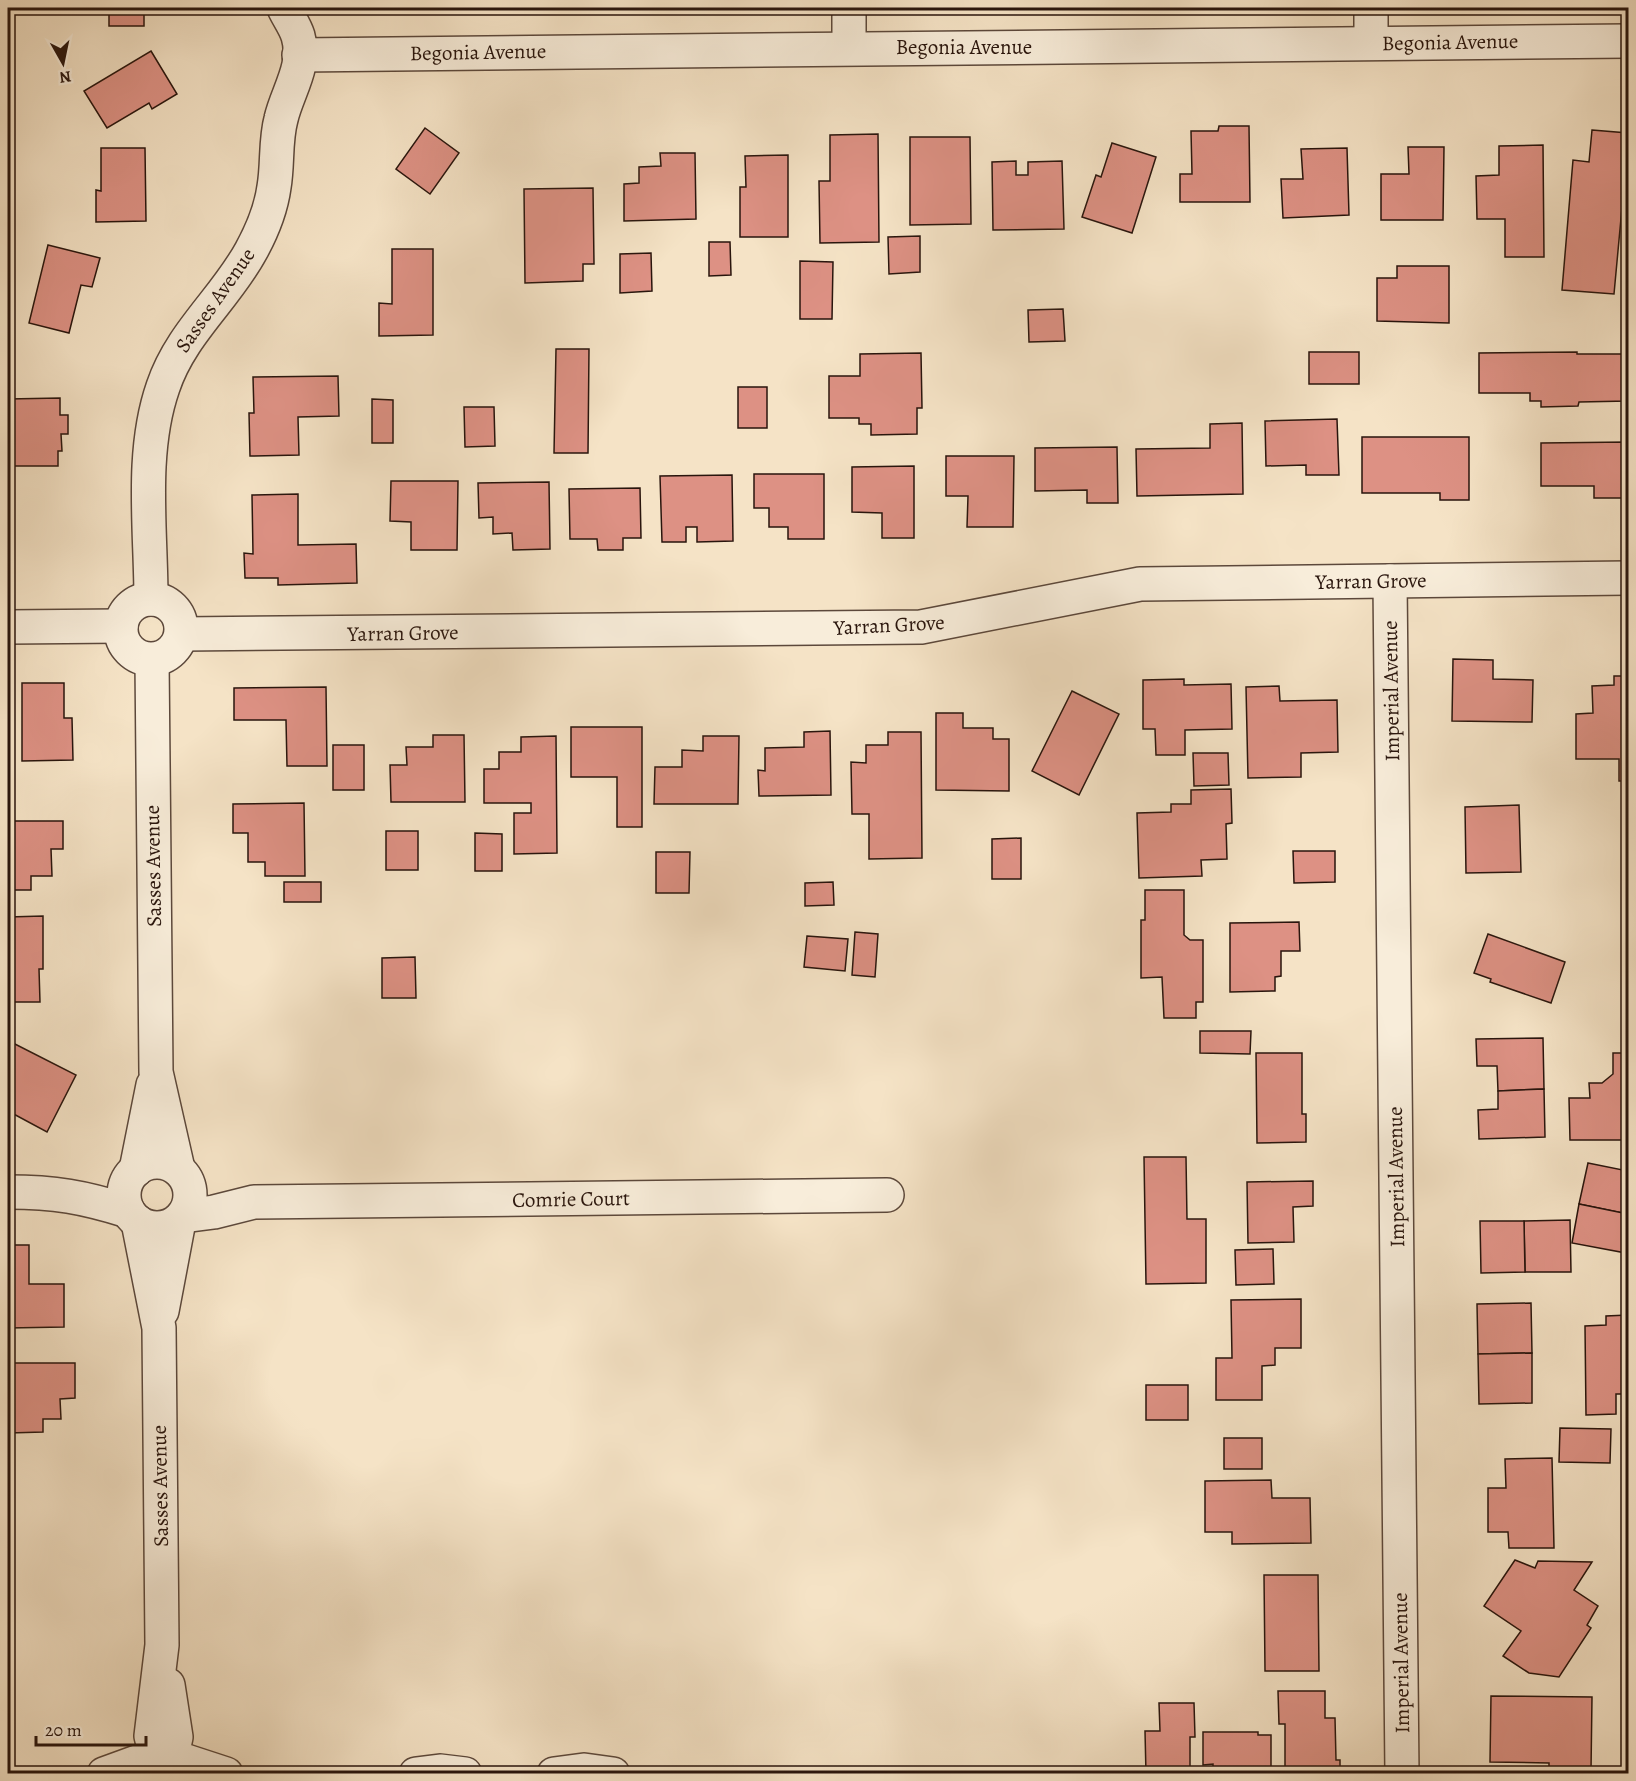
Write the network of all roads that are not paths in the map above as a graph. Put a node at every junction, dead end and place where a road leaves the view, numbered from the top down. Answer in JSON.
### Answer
{"nodes":[{"id":1,"x":284,"y":8,"type":"edge"},
{"id":2,"x":849,"y":8,"type":"edge"},
{"id":3,"x":1371,"y":8,"type":"edge"},
{"id":4,"x":1629,"y":41,"type":"edge"},
{"id":5,"x":1371,"y":43,"type":"junction"},
{"id":6,"x":849,"y":48,"type":"junction"},
{"id":7,"x":299,"y":55,"type":"junction"},
{"id":8,"x":1629,"y":579,"type":"edge"},
{"id":9,"x":1390,"y":581,"type":"junction"},
{"id":10,"x":151,"y":599,"type":"junction"},
{"id":11,"x":121,"y":626,"type":"junction"},
{"id":12,"x":8,"y":627,"type":"edge"},
{"id":13,"x":182,"y":634,"type":"junction"},
{"id":14,"x":152,"y":660,"type":"junction"},
{"id":15,"x":156,"y":1072,"type":"junction"},
{"id":16,"x":134,"y":1172,"type":"junction"},
{"id":17,"x":8,"y":1192,"type":"edge"},
{"id":18,"x":52,"y":1192,"type":"junction"},
{"id":19,"x":887,"y":1195,"type":"dead end"},
{"id":20,"x":182,"y":1198,"type":"junction"},
{"id":21,"x":133,"y":1217,"type":"junction"},
{"id":22,"x":159,"y":1328,"type":"junction"},
{"id":23,"x":164,"y":1766,"type":"edge"},
{"id":24,"x":104,"y":1773,"type":"edge"},
{"id":25,"x":226,"y":1773,"type":"edge"},
{"id":26,"x":416,"y":1773,"type":"edge"},
{"id":27,"x":465,"y":1773,"type":"edge"},
{"id":28,"x":554,"y":1773,"type":"edge"},
{"id":29,"x":614,"y":1773,"type":"edge"},
{"id":30,"x":1402,"y":1773,"type":"edge"}],
"edges":[{"from":1,"to":7,"type":"street","name":"Sasses Avenue"},
{"from":2,"to":6,"type":"street"},
{"from":3,"to":5,"type":"street"},
{"from":4,"to":5,"type":"street","name":"Begonia Avenue"},
{"from":5,"to":6,"type":"street","name":"Begonia Avenue"},
{"from":6,"to":7,"type":"street","name":"Begonia Avenue"},
{"from":7,"to":10,"type":"street","name":"Sasses Avenue"},
{"from":8,"to":9,"type":"street","name":"Yarran Grove"},
{"from":9,"to":13,"type":"street","name":"Yarran Grove"},
{"from":9,"to":30,"type":"street","name":"Imperial Avenue"},
{"from":10,"to":11,"type":"street"},
{"from":10,"to":13,"type":"street"},
{"from":11,"to":12,"type":"street"},
{"from":11,"to":14,"type":"street"},
{"from":13,"to":14,"type":"street"},
{"from":14,"to":15,"type":"street","name":"Sasses Avenue"},
{"from":15,"to":16,"type":"street","name":"Sasses Avenue"},
{"from":15,"to":20,"type":"street","name":"Sasses Avenue"},
{"from":16,"to":18,"type":"street"},
{"from":16,"to":20,"type":"street"},
{"from":16,"to":21,"type":"street"},
{"from":17,"to":18,"type":"street"},
{"from":18,"to":21,"type":"street"},
{"from":19,"to":20,"type":"street","name":"Comrie Court"},
{"from":20,"to":21,"type":"street"},
{"from":20,"to":22,"type":"street","name":"Sasses Avenue"},
{"from":21,"to":22,"type":"street","name":"Sasses Avenue"},
{"from":22,"to":23,"type":"street","name":"Sasses Avenue"},
{"from":23,"to":24,"type":"street"},
{"from":23,"to":25,"type":"street"},
{"from":26,"to":27,"type":"street"},
{"from":28,"to":29,"type":"street"}]}
